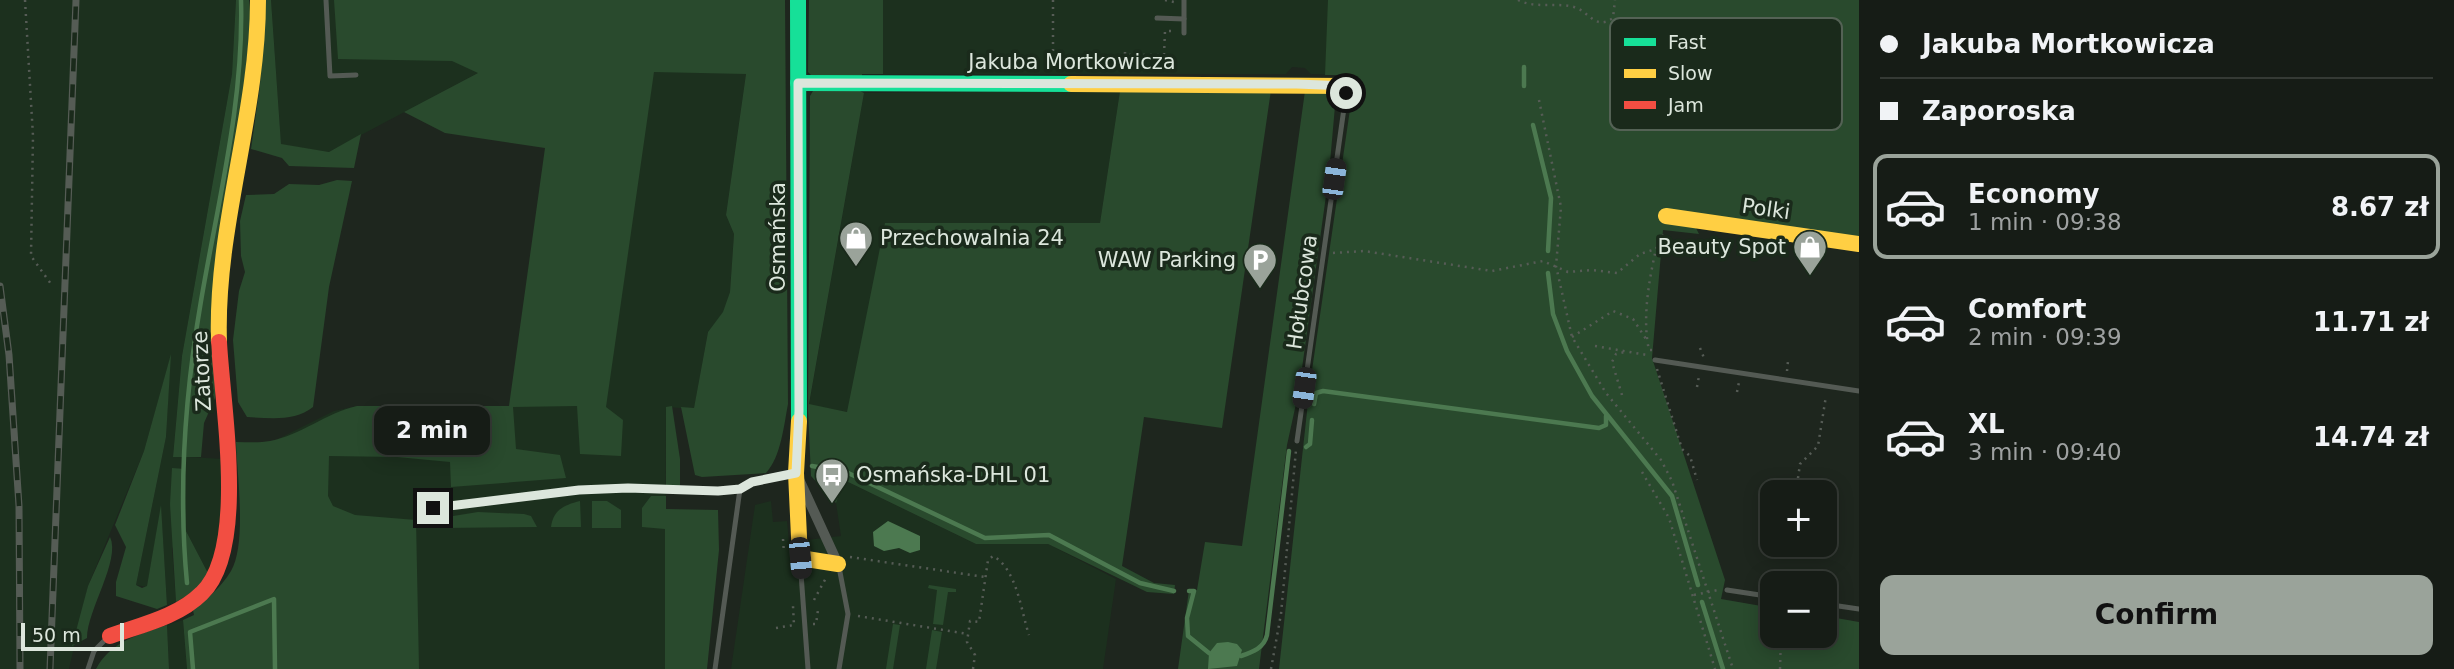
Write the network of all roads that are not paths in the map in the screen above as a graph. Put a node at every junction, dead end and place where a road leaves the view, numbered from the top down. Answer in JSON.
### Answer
{"nodes":[{"id":1,"x":258,"y":0,"type":"edge"},
{"id":2,"x":326,"y":0,"type":"edge"},
{"id":3,"x":798,"y":0,"type":"edge"},
{"id":4,"x":1184,"y":0,"type":"edge"},
{"id":5,"x":1157,"y":18,"type":"dead end"},
{"id":6,"x":1184,"y":19,"type":"junction"},
{"id":7,"x":1184,"y":33,"type":"dead end"},
{"id":8,"x":356,"y":75,"type":"dead end"},
{"id":9,"x":798,"y":83,"type":"junction"},
{"id":10,"x":1347,"y":86,"type":"joint"},
{"id":11,"x":1666,"y":216,"type":"dead end"},
{"id":12,"x":1859,"y":244,"type":"edge"},
{"id":13,"x":1655,"y":360,"type":"road end"},
{"id":14,"x":1859,"y":390,"type":"edge"},
{"id":15,"x":1297,"y":441,"type":"road end"},
{"id":16,"x":796,"y":473,"type":"junction"},
{"id":17,"x":740,"y":489,"type":"junction"},
{"id":18,"x":433,"y":508,"type":"dead end"},
{"id":19,"x":792,"y":557,"type":"junction"},
{"id":20,"x":841,"y":558,"type":"junction"},
{"id":21,"x":1727,"y":590,"type":"dead end"},
{"id":22,"x":1760,"y":595,"type":"edge"},
{"id":23,"x":1837,"y":606,"type":"edge"},
{"id":24,"x":1859,"y":609,"type":"edge"},
{"id":25,"x":110,"y":636,"type":"joint"},
{"id":26,"x":88,"y":669,"type":"edge"},
{"id":27,"x":715,"y":669,"type":"edge"},
{"id":28,"x":808,"y":669,"type":"edge"},
{"id":29,"x":839,"y":669,"type":"edge"}],
"edges":[{"from":1,"to":25,"type":"street","name":"Zatorze"},
{"from":2,"to":8,"type":"lane"},
{"from":3,"to":9,"type":"street","name":"Osmańska"},
{"from":4,"to":6,"type":"lane"},
{"from":5,"to":6,"type":"lane"},
{"from":6,"to":7,"type":"lane"},
{"from":9,"to":10,"type":"street","name":"Jakuba Mortkowicza"},
{"from":9,"to":16,"type":"street","name":"Osmańska"},
{"from":10,"to":15,"type":"lane","name":"Hołubcowa"},
{"from":11,"to":12,"type":"street","name":"Polki"},
{"from":13,"to":14,"type":"lane"},
{"from":16,"to":17,"type":"lane"},
{"from":16,"to":19,"type":"street","name":"Osmańska"},
{"from":16,"to":20,"type":"street"},
{"from":17,"to":18,"type":"lane"},
{"from":17,"to":27,"type":"lane"},
{"from":19,"to":20,"type":"street"},
{"from":19,"to":28,"type":"lane"},
{"from":20,"to":29,"type":"lane"},
{"from":21,"to":22,"type":"lane"},
{"from":23,"to":24,"type":"lane"},
{"from":25,"to":26,"type":"lane","name":"Zatorze"}]}
